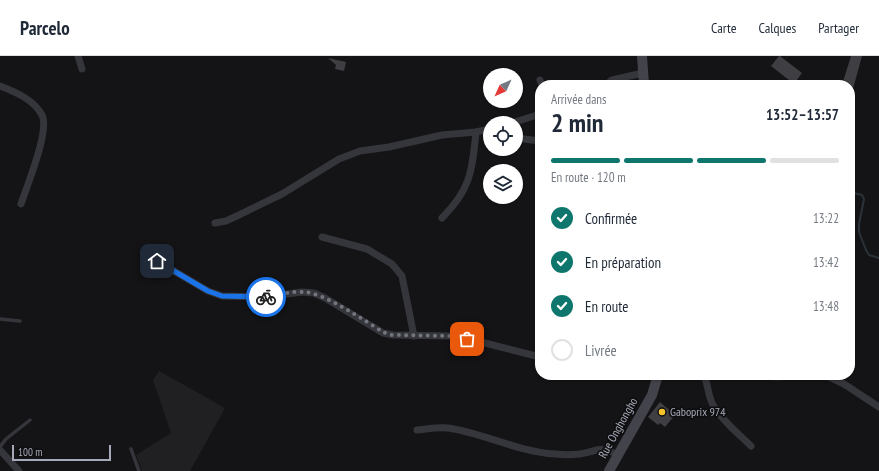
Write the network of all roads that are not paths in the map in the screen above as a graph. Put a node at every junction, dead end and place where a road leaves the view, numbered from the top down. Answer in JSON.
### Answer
{"nodes":[{"id":1,"x":78,"y":56,"type":"edge"},
{"id":2,"x":642,"y":56,"type":"edge"},
{"id":3,"x":82,"y":69,"type":"dead end"},
{"id":4,"x":643,"y":73,"type":"junction"},
{"id":5,"x":612,"y":80,"type":"edge"},
{"id":6,"x":644,"y":80,"type":"edge"},
{"id":7,"x":0,"y":86,"type":"edge"},
{"id":8,"x":535,"y":116,"type":"edge"},
{"id":9,"x":523,"y":119,"type":"edge"},
{"id":10,"x":483,"y":130,"type":"edge"},
{"id":11,"x":476,"y":132,"type":"junction"},
{"id":12,"x":523,"y":139,"type":"edge"},
{"id":13,"x":535,"y":141,"type":"edge"},
{"id":14,"x":21,"y":204,"type":"dead end"},
{"id":15,"x":442,"y":218,"type":"dead end"},
{"id":16,"x":215,"y":223,"type":"dead end"},
{"id":17,"x":322,"y":237,"type":"dead end"},
{"id":18,"x":157,"y":261,"type":"dead end"},
{"id":19,"x":0,"y":319,"type":"edge"},
{"id":20,"x":20,"y":320,"type":"dead end"},
{"id":21,"x":414,"y":336,"type":"junction"},
{"id":22,"x":535,"y":356,"type":"edge"},
{"id":23,"x":656,"y":380,"type":"edge"},
{"id":24,"x":706,"y":380,"type":"edge"},
{"id":25,"x":836,"y":380,"type":"edge"},
{"id":26,"x":879,"y":407,"type":"edge"},
{"id":27,"x":30,"y":420,"type":"dead end"},
{"id":28,"x":417,"y":430,"type":"dead end"},
{"id":29,"x":752,"y":446,"type":"dead end"},
{"id":30,"x":0,"y":448,"type":"edge"},
{"id":31,"x":131,"y":450,"type":"dead end"},
{"id":32,"x":617,"y":455,"type":"junction"},
{"id":33,"x":19,"y":471,"type":"edge"},
{"id":34,"x":139,"y":471,"type":"edge"},
{"id":35,"x":609,"y":471,"type":"edge"}],
"edges":[{"from":1,"to":3,"type":"street"},
{"from":2,"to":4,"type":"main road"},
{"from":4,"to":5,"type":"street"},
{"from":4,"to":6,"type":"main road"},
{"from":7,"to":14,"type":"street"},
{"from":8,"to":9,"type":"street"},
{"from":10,"to":11,"type":"street"},
{"from":11,"to":15,"type":"street"},
{"from":11,"to":16,"type":"street"},
{"from":12,"to":13,"type":"street"},
{"from":17,"to":21,"type":"street"},
{"from":18,"to":21,"type":"street"},
{"from":19,"to":20,"type":"lane"},
{"from":21,"to":22,"type":"street"},
{"from":23,"to":32,"type":"main road","name":"Rue Onghongho"},
{"from":24,"to":29,"type":"street"},
{"from":25,"to":26,"type":"street"},
{"from":27,"to":30,"type":"lane"},
{"from":28,"to":32,"type":"street"},
{"from":30,"to":33,"type":"street"},
{"from":31,"to":34,"type":"lane"},
{"from":32,"to":35,"type":"main road","name":"Rue Onghongho"}]}
